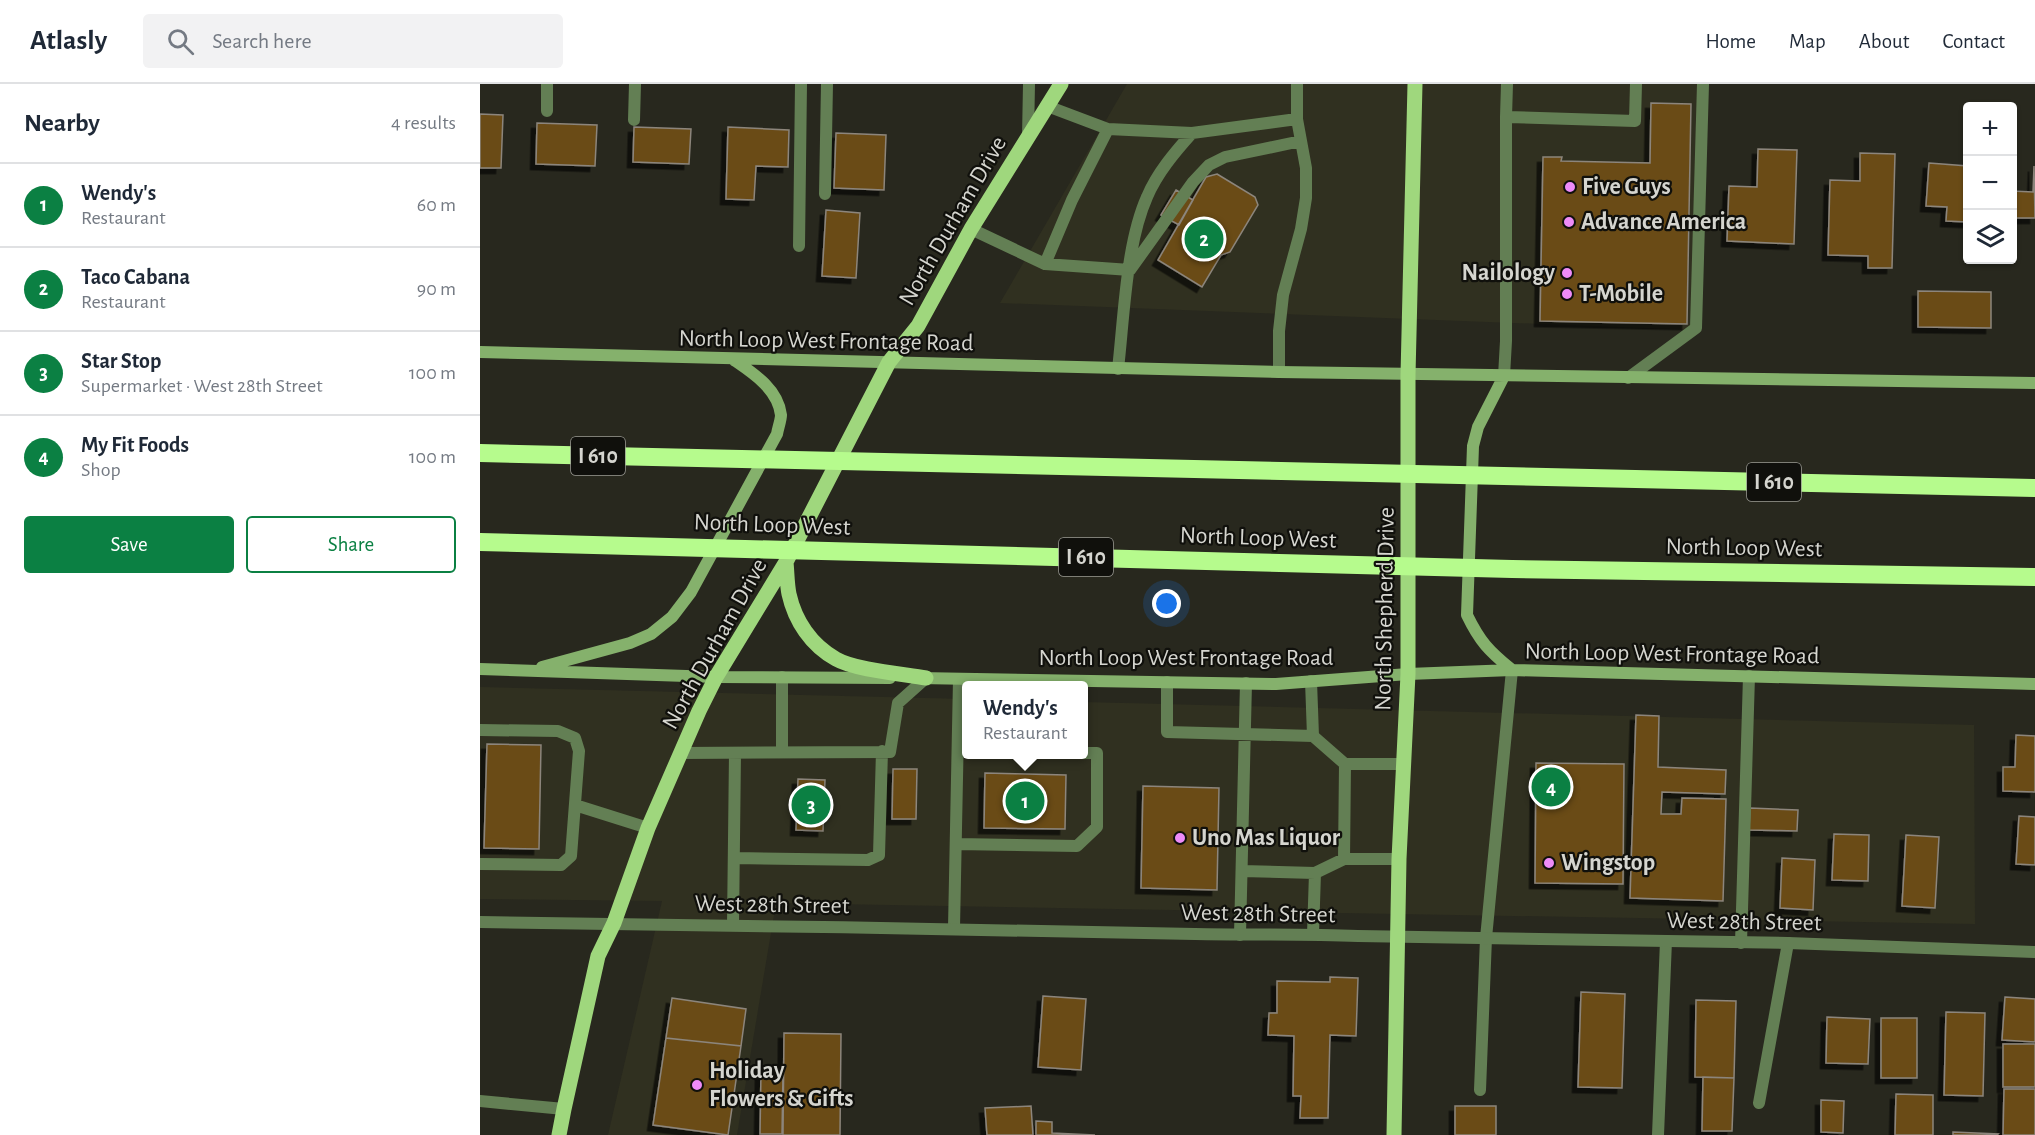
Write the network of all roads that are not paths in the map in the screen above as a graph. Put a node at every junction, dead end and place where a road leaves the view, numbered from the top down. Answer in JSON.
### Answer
{"nodes":[{"id":1,"x":547,"y":84,"type":"edge"},
{"id":2,"x":635,"y":84,"type":"edge"},
{"id":3,"x":801,"y":84,"type":"edge"},
{"id":4,"x":827,"y":84,"type":"edge"},
{"id":5,"x":1029,"y":84,"type":"edge"},
{"id":6,"x":1061,"y":84,"type":"edge"},
{"id":7,"x":1297,"y":84,"type":"edge"},
{"id":8,"x":1415,"y":84,"type":"edge"},
{"id":9,"x":1508,"y":84,"type":"edge"},
{"id":10,"x":1636,"y":84,"type":"edge"},
{"id":11,"x":1703,"y":84,"type":"edge"},
{"id":12,"x":1047,"y":106,"type":"junction"},
{"id":13,"x":547,"y":111,"type":"dead end"},
{"id":14,"x":1506,"y":117,"type":"junction"},
{"id":15,"x":1297,"y":119,"type":"junction"},
{"id":16,"x":634,"y":120,"type":"dead end"},
{"id":17,"x":1108,"y":129,"type":"junction"},
{"id":18,"x":1192,"y":133,"type":"junction"},
{"id":19,"x":1028,"y":137,"type":"junction"},
{"id":20,"x":1301,"y":141,"type":"junction"},
{"id":21,"x":825,"y":194,"type":"dead end"},
{"id":22,"x":971,"y":229,"type":"junction"},
{"id":23,"x":799,"y":246,"type":"dead end"},
{"id":24,"x":1045,"y":264,"type":"junction"},
{"id":25,"x":1130,"y":270,"type":"junction"},
{"id":26,"x":480,"y":352,"type":"edge"},
{"id":27,"x":734,"y":360,"type":"junction"},
{"id":28,"x":890,"y":362,"type":"junction"},
{"id":29,"x":1118,"y":369,"type":"junction"},
{"id":30,"x":1279,"y":372,"type":"junction"},
{"id":31,"x":1408,"y":375,"type":"junction"},
{"id":32,"x":1504,"y":376,"type":"junction"},
{"id":33,"x":1628,"y":378,"type":"junction"},
{"id":34,"x":2035,"y":383,"type":"edge"},
{"id":35,"x":480,"y":453,"type":"edge"},
{"id":36,"x":2035,"y":488,"type":"edge"},
{"id":37,"x":480,"y":542,"type":"edge"},
{"id":38,"x":786,"y":562,"type":"junction"},
{"id":39,"x":1907,"y":574,"type":"junction"},
{"id":40,"x":2035,"y":577,"type":"edge"},
{"id":41,"x":2035,"y":589,"type":"edge"},
{"id":42,"x":480,"y":669,"type":"edge"},
{"id":43,"x":531,"y":670,"type":"junction"},
{"id":44,"x":1512,"y":670,"type":"junction"},
{"id":45,"x":1408,"y":674,"type":"junction"},
{"id":46,"x":716,"y":676,"type":"junction"},
{"id":47,"x":1749,"y":676,"type":"junction"},
{"id":48,"x":782,"y":677,"type":"junction"},
{"id":49,"x":926,"y":678,"type":"junction"},
{"id":50,"x":959,"y":679,"type":"junction"},
{"id":51,"x":1311,"y":681,"type":"junction"},
{"id":52,"x":1167,"y":682,"type":"junction"},
{"id":53,"x":1246,"y":683,"type":"junction"},
{"id":54,"x":2035,"y":684,"type":"edge"},
{"id":55,"x":480,"y":730,"type":"edge"},
{"id":56,"x":1245,"y":735,"type":"junction"},
{"id":57,"x":1313,"y":736,"type":"junction"},
{"id":58,"x":882,"y":751,"type":"junction"},
{"id":59,"x":782,"y":752,"type":"junction"},
{"id":60,"x":962,"y":752,"type":"edge"},
{"id":61,"x":680,"y":753,"type":"junction"},
{"id":62,"x":735,"y":753,"type":"junction"},
{"id":63,"x":1088,"y":753,"type":"edge"},
{"id":64,"x":1346,"y":764,"type":"junction"},
{"id":65,"x":1402,"y":764,"type":"junction"},
{"id":66,"x":575,"y":805,"type":"junction"},
{"id":67,"x":648,"y":828,"type":"junction"},
{"id":68,"x":956,"y":844,"type":"junction"},
{"id":69,"x":735,"y":858,"type":"junction"},
{"id":70,"x":1399,"y":858,"type":"junction"},
{"id":71,"x":1344,"y":859,"type":"junction"},
{"id":72,"x":480,"y":864,"type":"edge"},
{"id":73,"x":1242,"y":871,"type":"junction"},
{"id":74,"x":1315,"y":873,"type":"junction"},
{"id":75,"x":480,"y":922,"type":"edge"},
{"id":76,"x":614,"y":923,"type":"junction"},
{"id":77,"x":734,"y":925,"type":"junction"},
{"id":78,"x":954,"y":928,"type":"junction"},
{"id":79,"x":1313,"y":934,"type":"junction"},
{"id":80,"x":1240,"y":935,"type":"junction"},
{"id":81,"x":1398,"y":937,"type":"junction"},
{"id":82,"x":1486,"y":938,"type":"junction"},
{"id":83,"x":1666,"y":941,"type":"junction"},
{"id":84,"x":1741,"y":943,"type":"junction"},
{"id":85,"x":1788,"y":944,"type":"junction"},
{"id":86,"x":2035,"y":952,"type":"edge"},
{"id":87,"x":1480,"y":1090,"type":"dead end"},
{"id":88,"x":480,"y":1101,"type":"edge"},
{"id":89,"x":1759,"y":1103,"type":"dead end"},
{"id":90,"x":564,"y":1109,"type":"junction"},
{"id":91,"x":560,"y":1135,"type":"edge"},
{"id":92,"x":1394,"y":1135,"type":"edge"},
{"id":93,"x":1658,"y":1135,"type":"edge"}],
"edges":[{"from":1,"to":13,"type":"street"},
{"from":2,"to":16,"type":"street"},
{"from":3,"to":23,"type":"street"},
{"from":4,"to":21,"type":"street"},
{"from":5,"to":19,"type":"street"},
{"from":6,"to":12,"type":"main road","name":"North Durham Drive"},
{"from":7,"to":15,"type":"street"},
{"from":8,"to":31,"type":"main road","name":"North Shepherd Drive"},
{"from":9,"to":14,"type":"street"},
{"from":10,"to":14,"type":"street"},
{"from":11,"to":33,"type":"street"},
{"from":12,"to":17,"type":"street"},
{"from":12,"to":19,"type":"main road","name":"North Durham Drive"},
{"from":14,"to":32,"type":"street"},
{"from":15,"to":18,"type":"street"},
{"from":15,"to":20,"type":"street"},
{"from":17,"to":18,"type":"street"},
{"from":17,"to":24,"type":"street"},
{"from":18,"to":25,"type":"street"},
{"from":19,"to":22,"type":"main road","name":"North Durham Drive"},
{"from":20,"to":25,"type":"street"},
{"from":20,"to":30,"type":"street"},
{"from":22,"to":24,"type":"street"},
{"from":22,"to":28,"type":"main road","name":"North Durham Drive"},
{"from":24,"to":25,"type":"street"},
{"from":25,"to":29,"type":"street"},
{"from":26,"to":27,"type":"main road","name":"North Loop West Frontage Road"},
{"from":27,"to":28,"type":"main road","name":"North Loop West Frontage Road"},
{"from":27,"to":43,"type":"main road"},
{"from":28,"to":29,"type":"main road","name":"North Loop West Frontage Road"},
{"from":28,"to":38,"type":"main road","name":"North Durham Drive"},
{"from":29,"to":30,"type":"main road","name":"North Loop West Frontage Road"},
{"from":30,"to":31,"type":"main road","name":"North Loop West Frontage Road"},
{"from":31,"to":32,"type":"main road","name":"North Loop West Frontage Road"},
{"from":31,"to":45,"type":"main road","name":"North Shepherd Drive"},
{"from":32,"to":33,"type":"main road","name":"North Loop West Frontage Road"},
{"from":32,"to":44,"type":"main road"},
{"from":33,"to":34,"type":"main road","name":"North Loop West Frontage Road"},
{"from":35,"to":36,"type":"highway","number":"I 610"},
{"from":37,"to":39,"type":"highway","name":"North Loop West","number":"I 610"},
{"from":38,"to":46,"type":"main road","name":"North Durham Drive"},
{"from":38,"to":49,"type":"main road"},
{"from":39,"to":40,"type":"highway","name":"North Loop West","number":"I 610"},
{"from":39,"to":41,"type":"highway"},
{"from":42,"to":43,"type":"main road","name":"North Loop West Frontage Road"},
{"from":43,"to":46,"type":"main road","name":"North Loop West Frontage Road"},
{"from":44,"to":45,"type":"main road","name":"North Loop West Frontage Road"},
{"from":44,"to":47,"type":"main road","name":"North Loop West Frontage Road"},
{"from":44,"to":82,"type":"street"},
{"from":45,"to":51,"type":"main road","name":"North Loop West Frontage Road"},
{"from":45,"to":65,"type":"main road","name":"North Shepherd Drive"},
{"from":46,"to":48,"type":"main road","name":"North Loop West Frontage Road"},
{"from":46,"to":61,"type":"main road","name":"North Durham Drive"},
{"from":47,"to":54,"type":"main road","name":"North Loop West Frontage Road"},
{"from":47,"to":84,"type":"street"},
{"from":48,"to":49,"type":"main road","name":"North Loop West Frontage Road"},
{"from":48,"to":59,"type":"street"},
{"from":49,"to":50,"type":"main road","name":"North Loop West Frontage Road"},
{"from":49,"to":58,"type":"street"},
{"from":50,"to":52,"type":"main road","name":"North Loop West Frontage Road"},
{"from":50,"to":60,"type":"street"},
{"from":51,"to":53,"type":"main road","name":"North Loop West Frontage Road"},
{"from":51,"to":57,"type":"street"},
{"from":52,"to":53,"type":"main road","name":"North Loop West Frontage Road"},
{"from":52,"to":56,"type":"street"},
{"from":53,"to":56,"type":"street"},
{"from":55,"to":66,"type":"street"},
{"from":56,"to":57,"type":"street"},
{"from":56,"to":73,"type":"street"},
{"from":57,"to":64,"type":"street"},
{"from":58,"to":59,"type":"street"},
{"from":58,"to":69,"type":"street"},
{"from":59,"to":62,"type":"street"},
{"from":60,"to":68,"type":"street"},
{"from":61,"to":62,"type":"street"},
{"from":61,"to":67,"type":"main road","name":"North Durham Drive"},
{"from":62,"to":69,"type":"street"},
{"from":63,"to":68,"type":"street"},
{"from":64,"to":65,"type":"street"},
{"from":64,"to":71,"type":"street"},
{"from":65,"to":70,"type":"main road","name":"North Shepherd Drive"},
{"from":66,"to":67,"type":"street"},
{"from":66,"to":72,"type":"street"},
{"from":67,"to":76,"type":"main road","name":"North Durham Drive"},
{"from":68,"to":78,"type":"street"},
{"from":69,"to":77,"type":"street"},
{"from":70,"to":71,"type":"street"},
{"from":70,"to":81,"type":"main road","name":"North Shepherd Drive"},
{"from":71,"to":74,"type":"street"},
{"from":73,"to":74,"type":"street"},
{"from":73,"to":80,"type":"street"},
{"from":74,"to":79,"type":"street"},
{"from":75,"to":76,"type":"street","name":"West 28th Street"},
{"from":76,"to":77,"type":"street","name":"West 28th Street"},
{"from":76,"to":90,"type":"main road","name":"North Durham Drive"},
{"from":77,"to":78,"type":"street","name":"West 28th Street"},
{"from":78,"to":80,"type":"street","name":"West 28th Street"},
{"from":79,"to":80,"type":"street","name":"West 28th Street"},
{"from":79,"to":81,"type":"street","name":"West 28th Street"},
{"from":81,"to":82,"type":"street","name":"West 28th Street"},
{"from":81,"to":92,"type":"main road","name":"North Shepherd Drive"},
{"from":82,"to":83,"type":"street","name":"West 28th Street"},
{"from":82,"to":87,"type":"street"},
{"from":83,"to":84,"type":"street","name":"West 28th Street"},
{"from":83,"to":93,"type":"street"},
{"from":84,"to":85,"type":"street","name":"West 28th Street"},
{"from":85,"to":86,"type":"street","name":"West 28th Street"},
{"from":85,"to":89,"type":"street"},
{"from":88,"to":90,"type":"street"},
{"from":90,"to":91,"type":"main road","name":"North Durham Drive"}]}
